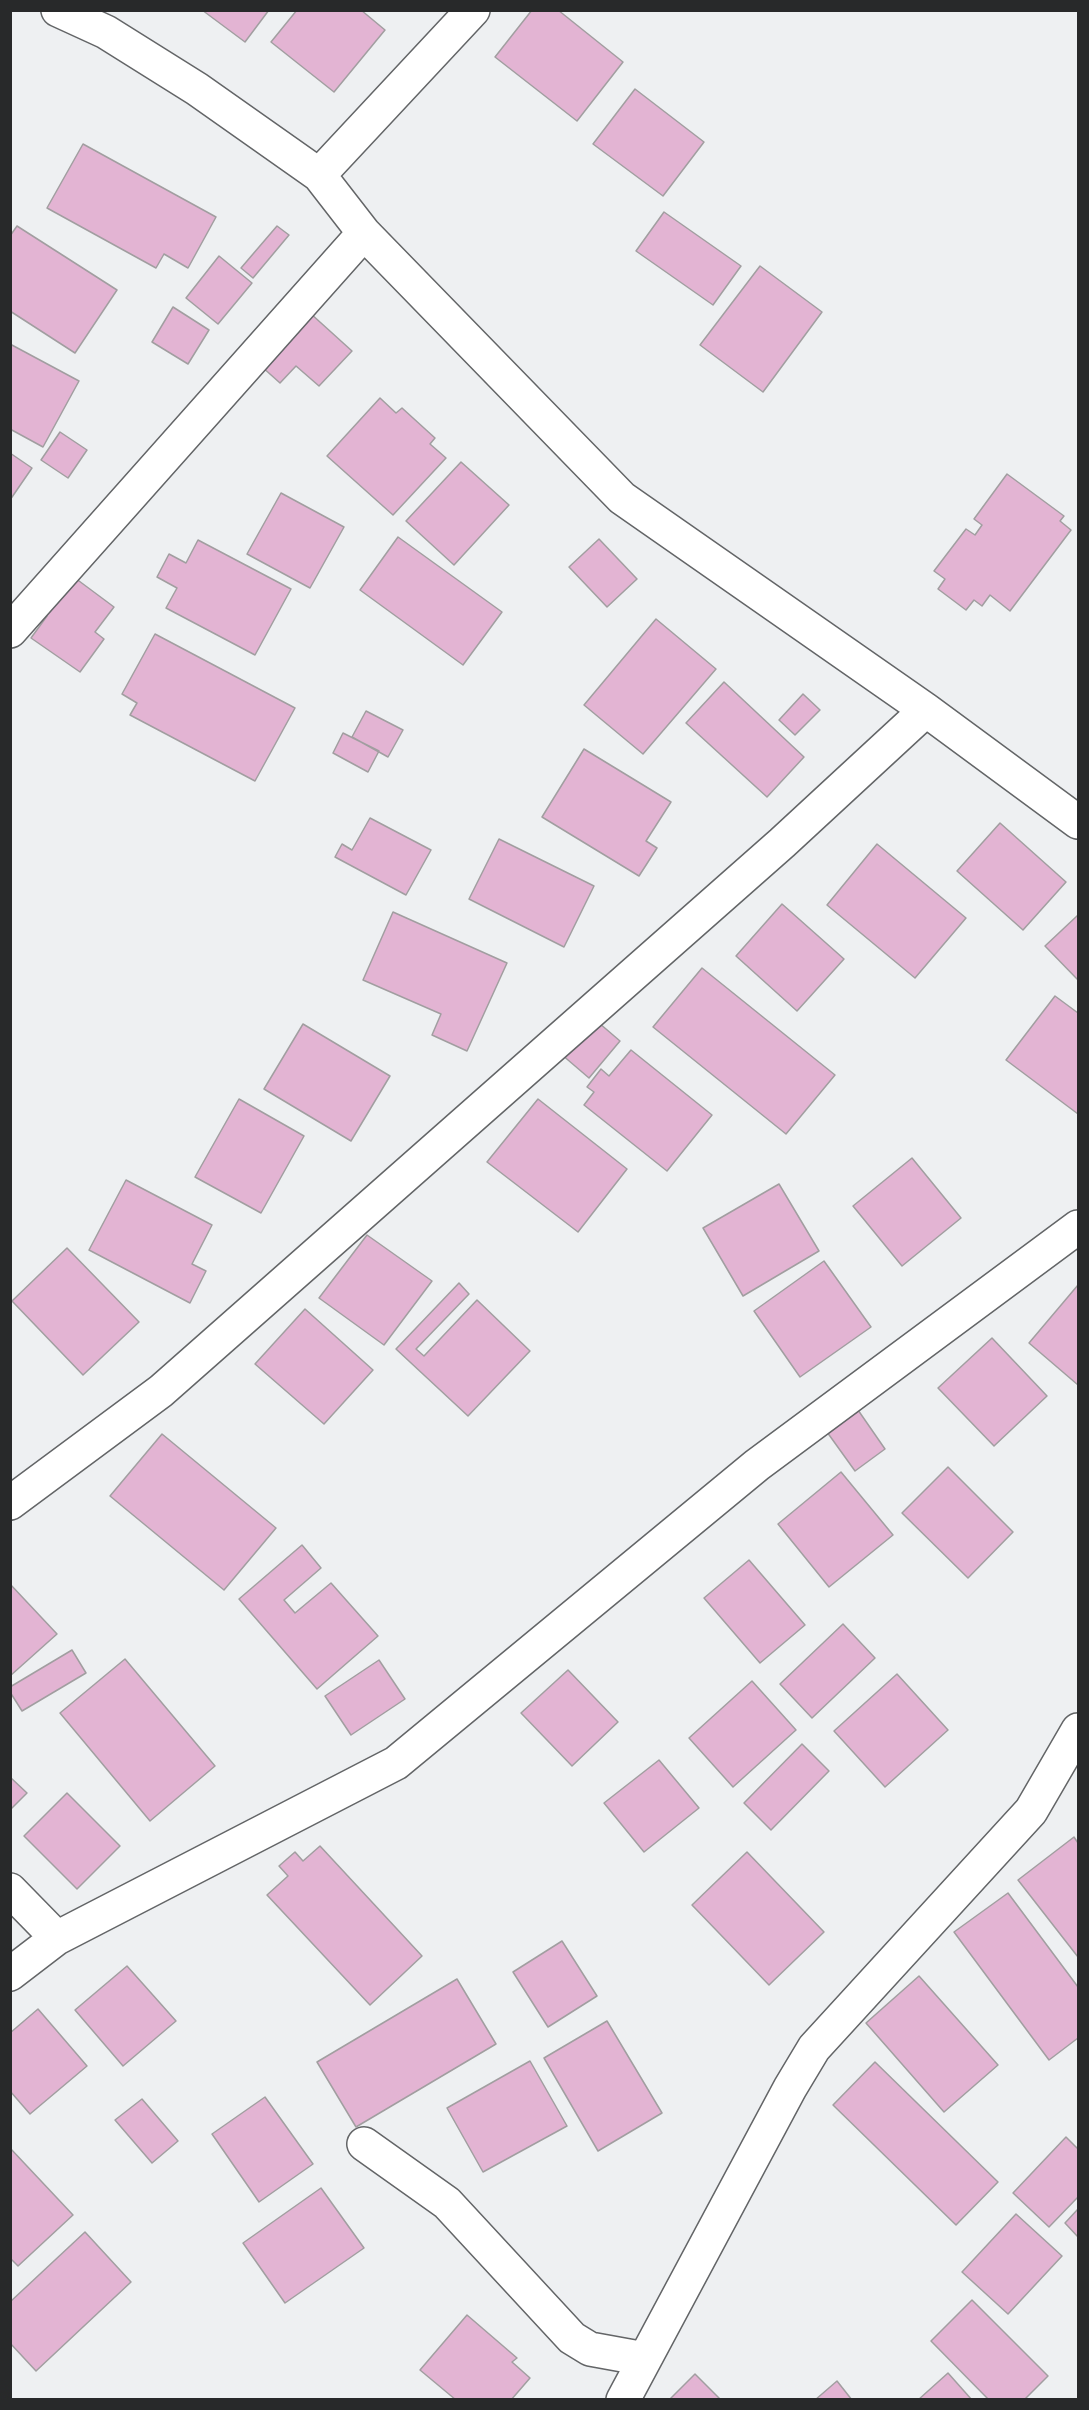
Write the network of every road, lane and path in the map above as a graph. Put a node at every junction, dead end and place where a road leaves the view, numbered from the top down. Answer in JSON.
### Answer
{"nodes":[{"id":1,"x":58,"y":10,"type":"edge"},
{"id":2,"x":473,"y":10,"type":"edge"},
{"id":3,"x":320,"y":175,"type":"junction"},
{"id":4,"x":364,"y":233,"type":"junction"},
{"id":5,"x":10,"y":631,"type":"edge"},
{"id":6,"x":926,"y":710,"type":"junction"},
{"id":7,"x":1078,"y":822,"type":"edge"},
{"id":8,"x":1078,"y":1227,"type":"edge"},
{"id":9,"x":10,"y":1503,"type":"edge"},
{"id":10,"x":1078,"y":1730,"type":"edge"},
{"id":11,"x":10,"y":1890,"type":"edge"},
{"id":12,"x":57,"y":1938,"type":"junction"},
{"id":13,"x":10,"y":1974,"type":"edge"},
{"id":14,"x":364,"y":2144,"type":"dead end"},
{"id":15,"x":645,"y":2359,"type":"junction"},
{"id":16,"x":623,"y":2400,"type":"edge"}],
"edges":[{"from":1,"to":3,"type":"street"},
{"from":2,"to":3,"type":"street"},
{"from":3,"to":4,"type":"street"},
{"from":4,"to":5,"type":"street"},
{"from":4,"to":6,"type":"street"},
{"from":6,"to":7,"type":"street"},
{"from":6,"to":9,"type":"street"},
{"from":8,"to":12,"type":"street"},
{"from":10,"to":15,"type":"street"},
{"from":11,"to":12,"type":"street"},
{"from":12,"to":13,"type":"street"},
{"from":14,"to":15,"type":"street"},
{"from":15,"to":16,"type":"street"}]}
